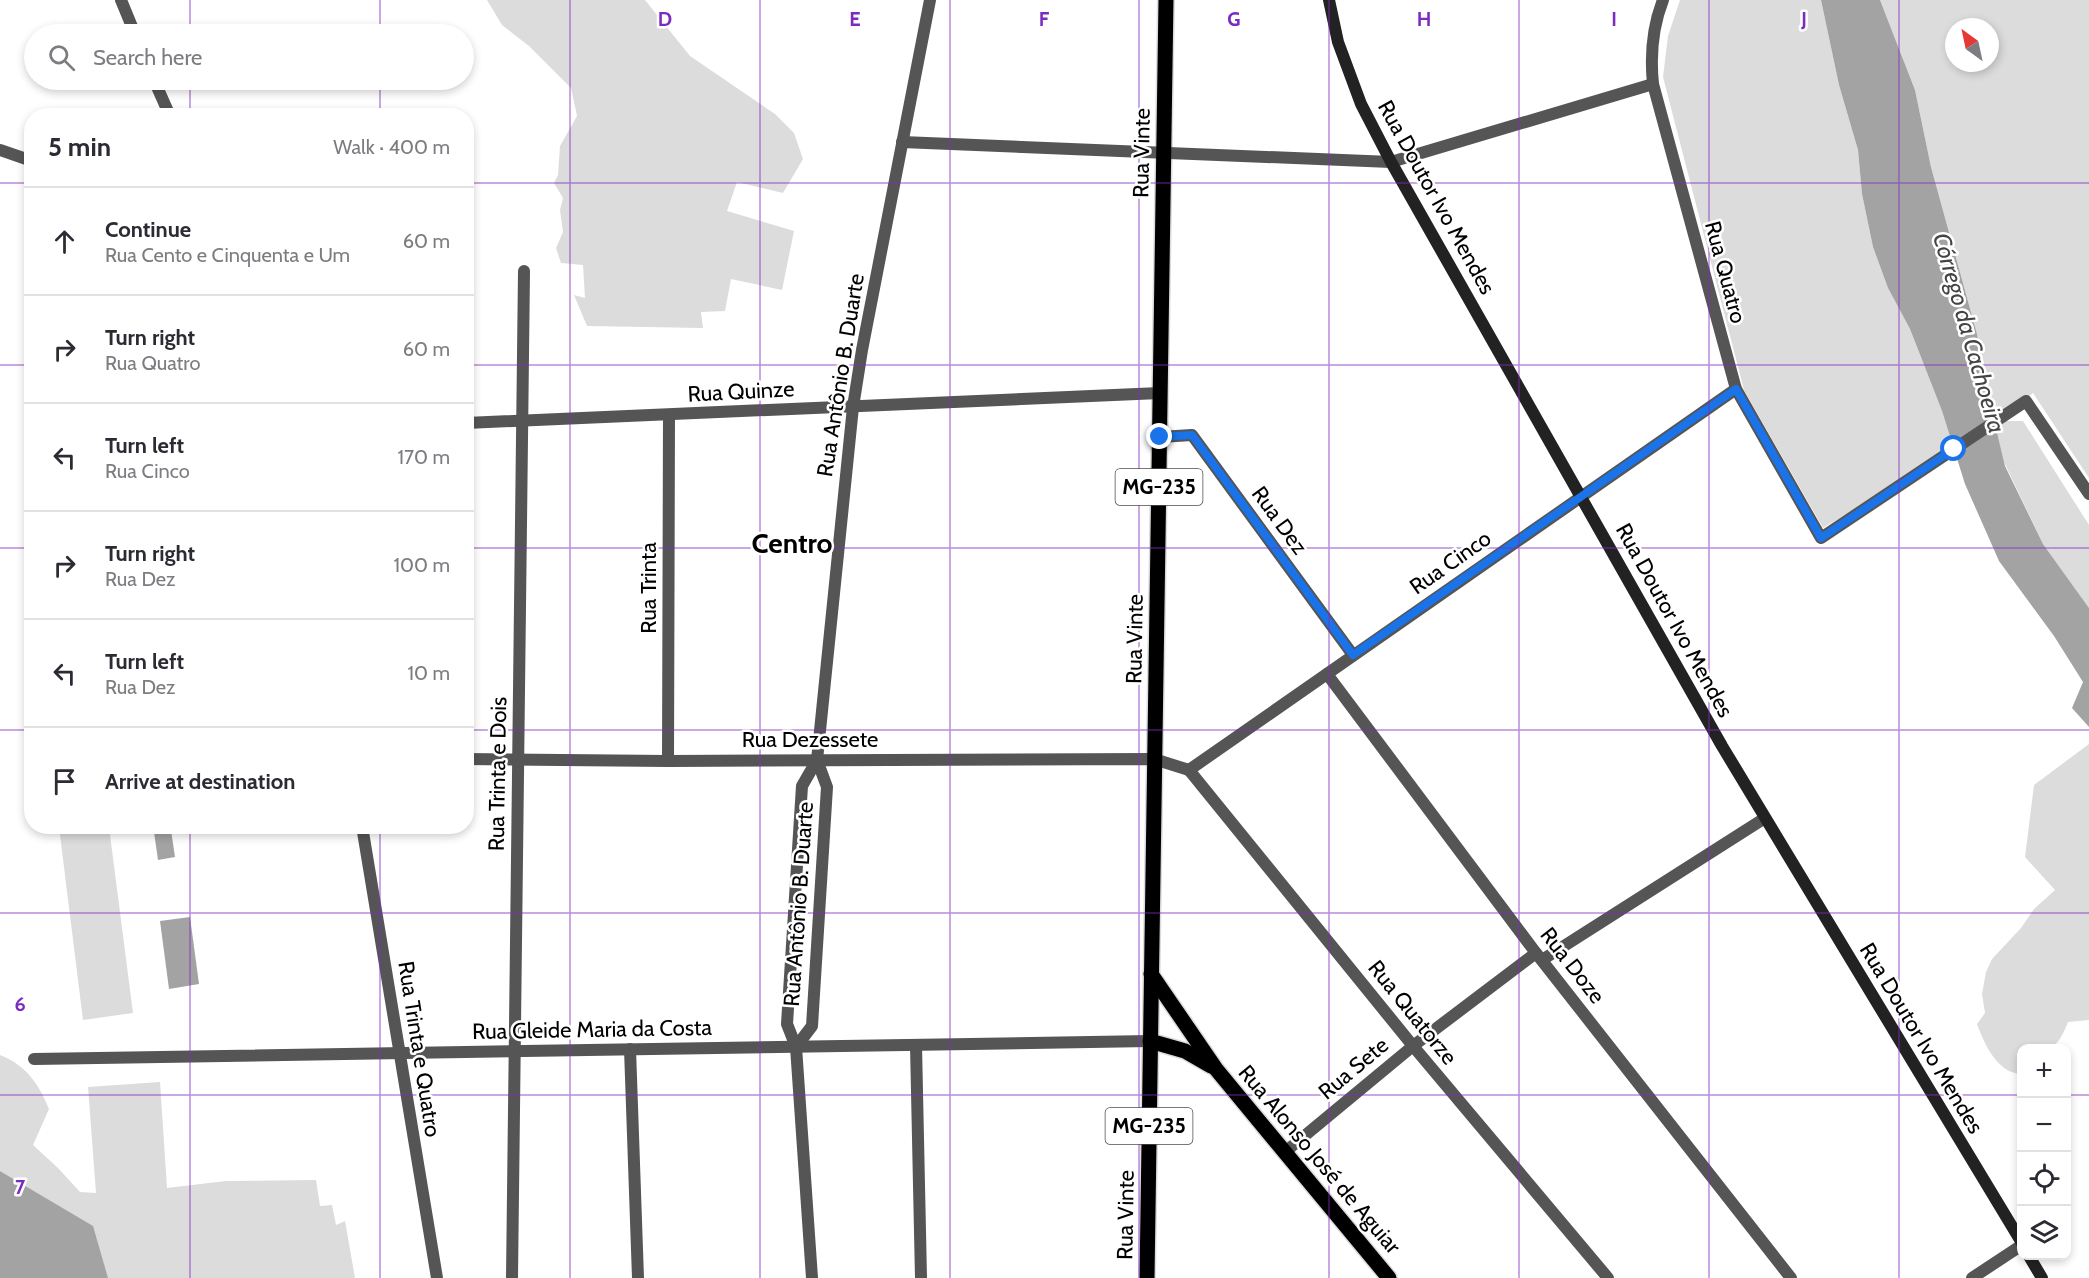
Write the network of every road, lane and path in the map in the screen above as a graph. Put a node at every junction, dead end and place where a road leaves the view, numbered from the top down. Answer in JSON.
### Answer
{"nodes":[{"id":1,"x":121,"y":0,"type":"edge"},
{"id":2,"x":930,"y":0,"type":"edge"},
{"id":3,"x":1166,"y":0,"type":"edge"},
{"id":4,"x":1329,"y":0,"type":"edge"},
{"id":5,"x":1663,"y":0,"type":"edge"},
{"id":6,"x":131,"y":24,"type":"edge"},
{"id":7,"x":1653,"y":84,"type":"junction"},
{"id":8,"x":158,"y":90,"type":"edge"},
{"id":9,"x":166,"y":108,"type":"edge"},
{"id":10,"x":902,"y":142,"type":"junction"},
{"id":11,"x":0,"y":150,"type":"edge"},
{"id":12,"x":1164,"y":153,"type":"junction"},
{"id":13,"x":24,"y":158,"type":"edge"},
{"id":14,"x":1391,"y":162,"type":"junction"},
{"id":15,"x":524,"y":271,"type":"dead end"},
{"id":16,"x":1736,"y":389,"type":"junction"},
{"id":17,"x":1160,"y":393,"type":"junction"},
{"id":18,"x":853,"y":407,"type":"junction"},
{"id":19,"x":669,"y":415,"type":"junction"},
{"id":20,"x":522,"y":421,"type":"junction"},
{"id":21,"x":474,"y":423,"type":"edge"},
{"id":22,"x":1160,"y":437,"type":"junction"},
{"id":23,"x":2089,"y":494,"type":"edge"},
{"id":24,"x":1581,"y":497,"type":"junction"},
{"id":25,"x":1353,"y":655,"type":"junction"},
{"id":26,"x":1327,"y":674,"type":"junction"},
{"id":27,"x":474,"y":759,"type":"edge"},
{"id":28,"x":1155,"y":759,"type":"junction"},
{"id":29,"x":518,"y":760,"type":"junction"},
{"id":30,"x":816,"y":760,"type":"junction"},
{"id":31,"x":668,"y":761,"type":"junction"},
{"id":32,"x":1189,"y":770,"type":"junction"},
{"id":33,"x":1765,"y":818,"type":"junction"},
{"id":34,"x":363,"y":834,"type":"edge"},
{"id":35,"x":1539,"y":957,"type":"junction"},
{"id":36,"x":1151,"y":974,"type":"junction"},
{"id":37,"x":1150,"y":1041,"type":"junction"},
{"id":38,"x":916,"y":1045,"type":"junction"},
{"id":39,"x":1413,"y":1046,"type":"junction"},
{"id":40,"x":796,"y":1047,"type":"junction"},
{"id":41,"x":630,"y":1049,"type":"junction"},
{"id":42,"x":515,"y":1051,"type":"junction"},
{"id":43,"x":400,"y":1053,"type":"junction"},
{"id":44,"x":34,"y":1059,"type":"dead end"},
{"id":45,"x":1216,"y":1069,"type":"junction"},
{"id":46,"x":1285,"y":1152,"type":"junction"},
{"id":47,"x":2017,"y":1236,"type":"edge"},
{"id":48,"x":2017,"y":1247,"type":"edge"},
{"id":49,"x":2031,"y":1260,"type":"edge"},
{"id":50,"x":437,"y":1278,"type":"edge"},
{"id":51,"x":512,"y":1278,"type":"edge"},
{"id":52,"x":638,"y":1278,"type":"edge"},
{"id":53,"x":812,"y":1278,"type":"edge"},
{"id":54,"x":921,"y":1278,"type":"edge"},
{"id":55,"x":1147,"y":1278,"type":"edge"},
{"id":56,"x":1389,"y":1278,"type":"edge"},
{"id":57,"x":1608,"y":1278,"type":"edge"},
{"id":58,"x":1791,"y":1278,"type":"edge"},
{"id":59,"x":1972,"y":1278,"type":"edge"},
{"id":60,"x":2042,"y":1278,"type":"edge"}],
"edges":[{"from":1,"to":6,"type":"street"},
{"from":2,"to":10,"type":"street","name":"Rua Antônio B. Duarte"},
{"from":3,"to":12,"type":"main road","name":"Rua Vinte","number":"MG-235"},
{"from":4,"to":14,"type":"street","name":"Rua Doutor Ivo Mendes"},
{"from":5,"to":7,"type":"street","name":"Rua Quatro"},
{"from":7,"to":14,"type":"street"},
{"from":7,"to":16,"type":"street","name":"Rua Quatro"},
{"from":8,"to":9,"type":"street"},
{"from":10,"to":12,"type":"street"},
{"from":10,"to":18,"type":"street","name":"Rua Antônio B. Duarte"},
{"from":11,"to":13,"type":"street"},
{"from":12,"to":14,"type":"street"},
{"from":12,"to":17,"type":"main road","name":"Rua Vinte","number":"MG-235"},
{"from":14,"to":24,"type":"street","name":"Rua Doutor Ivo Mendes"},
{"from":15,"to":20,"type":"street","name":"Rua Trinta e Dois"},
{"from":16,"to":23,"type":"street","name":"Rua Quatro"},
{"from":16,"to":24,"type":"street","name":"Rua Cinco"},
{"from":17,"to":18,"type":"street","name":"Rua Quinze"},
{"from":17,"to":22,"type":"main road","name":"Rua Vinte","number":"MG-235"},
{"from":18,"to":19,"type":"street","name":"Rua Quinze"},
{"from":18,"to":30,"type":"street","name":"Rua Antônio B. Duarte"},
{"from":19,"to":20,"type":"street","name":"Rua Quinze"},
{"from":19,"to":31,"type":"street","name":"Rua Trinta"},
{"from":20,"to":21,"type":"street","name":"Rua Quinze"},
{"from":20,"to":29,"type":"street","name":"Rua Trinta e Dois"},
{"from":22,"to":25,"type":"street","name":"Rua Dez"},
{"from":22,"to":28,"type":"main road","name":"Rua Vinte","number":"MG-235"},
{"from":24,"to":25,"type":"street","name":"Rua Cinco"},
{"from":24,"to":33,"type":"street","name":"Rua Doutor Ivo Mendes"},
{"from":25,"to":26,"type":"street","name":"Rua Cinco"},
{"from":26,"to":32,"type":"street","name":"Rua Cinco"},
{"from":26,"to":35,"type":"street","name":"Rua Doze"},
{"from":27,"to":29,"type":"street","name":"Rua Dezessete"},
{"from":28,"to":30,"type":"street","name":"Rua Dezessete"},
{"from":28,"to":32,"type":"street","name":"Rua Dezessete"},
{"from":28,"to":36,"type":"main road","name":"Rua Vinte","number":"MG-235"},
{"from":29,"to":31,"type":"street","name":"Rua Dezessete"},
{"from":29,"to":42,"type":"street","name":"Rua Trinta e Dois"},
{"from":30,"to":31,"type":"street","name":"Rua Dezessete"},
{"from":30,"to":40,"type":"street","name":"Rua Antônio B. Duarte"},
{"from":30,"to":40,"type":"street","name":"Rua Antônio B. Duarte"},
{"from":32,"to":39,"type":"street","name":"Rua Quatorze"},
{"from":33,"to":35,"type":"street","name":"Rua Sete"},
{"from":33,"to":47,"type":"street","name":"Rua Doutor Ivo Mendes"},
{"from":34,"to":43,"type":"street","name":"Rua Trinta e Quatro"},
{"from":35,"to":39,"type":"street","name":"Rua Sete"},
{"from":35,"to":58,"type":"street","name":"Rua Doze"},
{"from":36,"to":37,"type":"main road","name":"Rua Vinte","number":"MG-235"},
{"from":36,"to":45,"type":"main road"},
{"from":37,"to":38,"type":"street","name":"Rua Gleide Maria da Costa"},
{"from":37,"to":45,"type":"main road"},
{"from":37,"to":55,"type":"main road","name":"Rua Vinte","number":"MG-235"},
{"from":38,"to":40,"type":"street","name":"Rua Gleide Maria da Costa"},
{"from":38,"to":54,"type":"street"},
{"from":39,"to":46,"type":"street","name":"Rua Sete"},
{"from":39,"to":57,"type":"street","name":"Rua Quatorze"},
{"from":40,"to":41,"type":"street","name":"Rua Gleide Maria da Costa"},
{"from":40,"to":53,"type":"street","name":"Rua Antônio B. Duarte"},
{"from":41,"to":42,"type":"street","name":"Rua Gleide Maria da Costa"},
{"from":41,"to":52,"type":"street"},
{"from":42,"to":43,"type":"street","name":"Rua Gleide Maria da Costa"},
{"from":42,"to":51,"type":"street","name":"Rua Trinta e Dois"},
{"from":43,"to":44,"type":"street","name":"Rua Gleide Maria da Costa"},
{"from":43,"to":50,"type":"street","name":"Rua Trinta e Quatro"},
{"from":45,"to":46,"type":"main road","name":"Rua Alonso José de Aguiar"},
{"from":46,"to":56,"type":"main road","name":"Rua Alonso José de Aguiar"},
{"from":48,"to":59,"type":"street"},
{"from":49,"to":60,"type":"street"}]}
